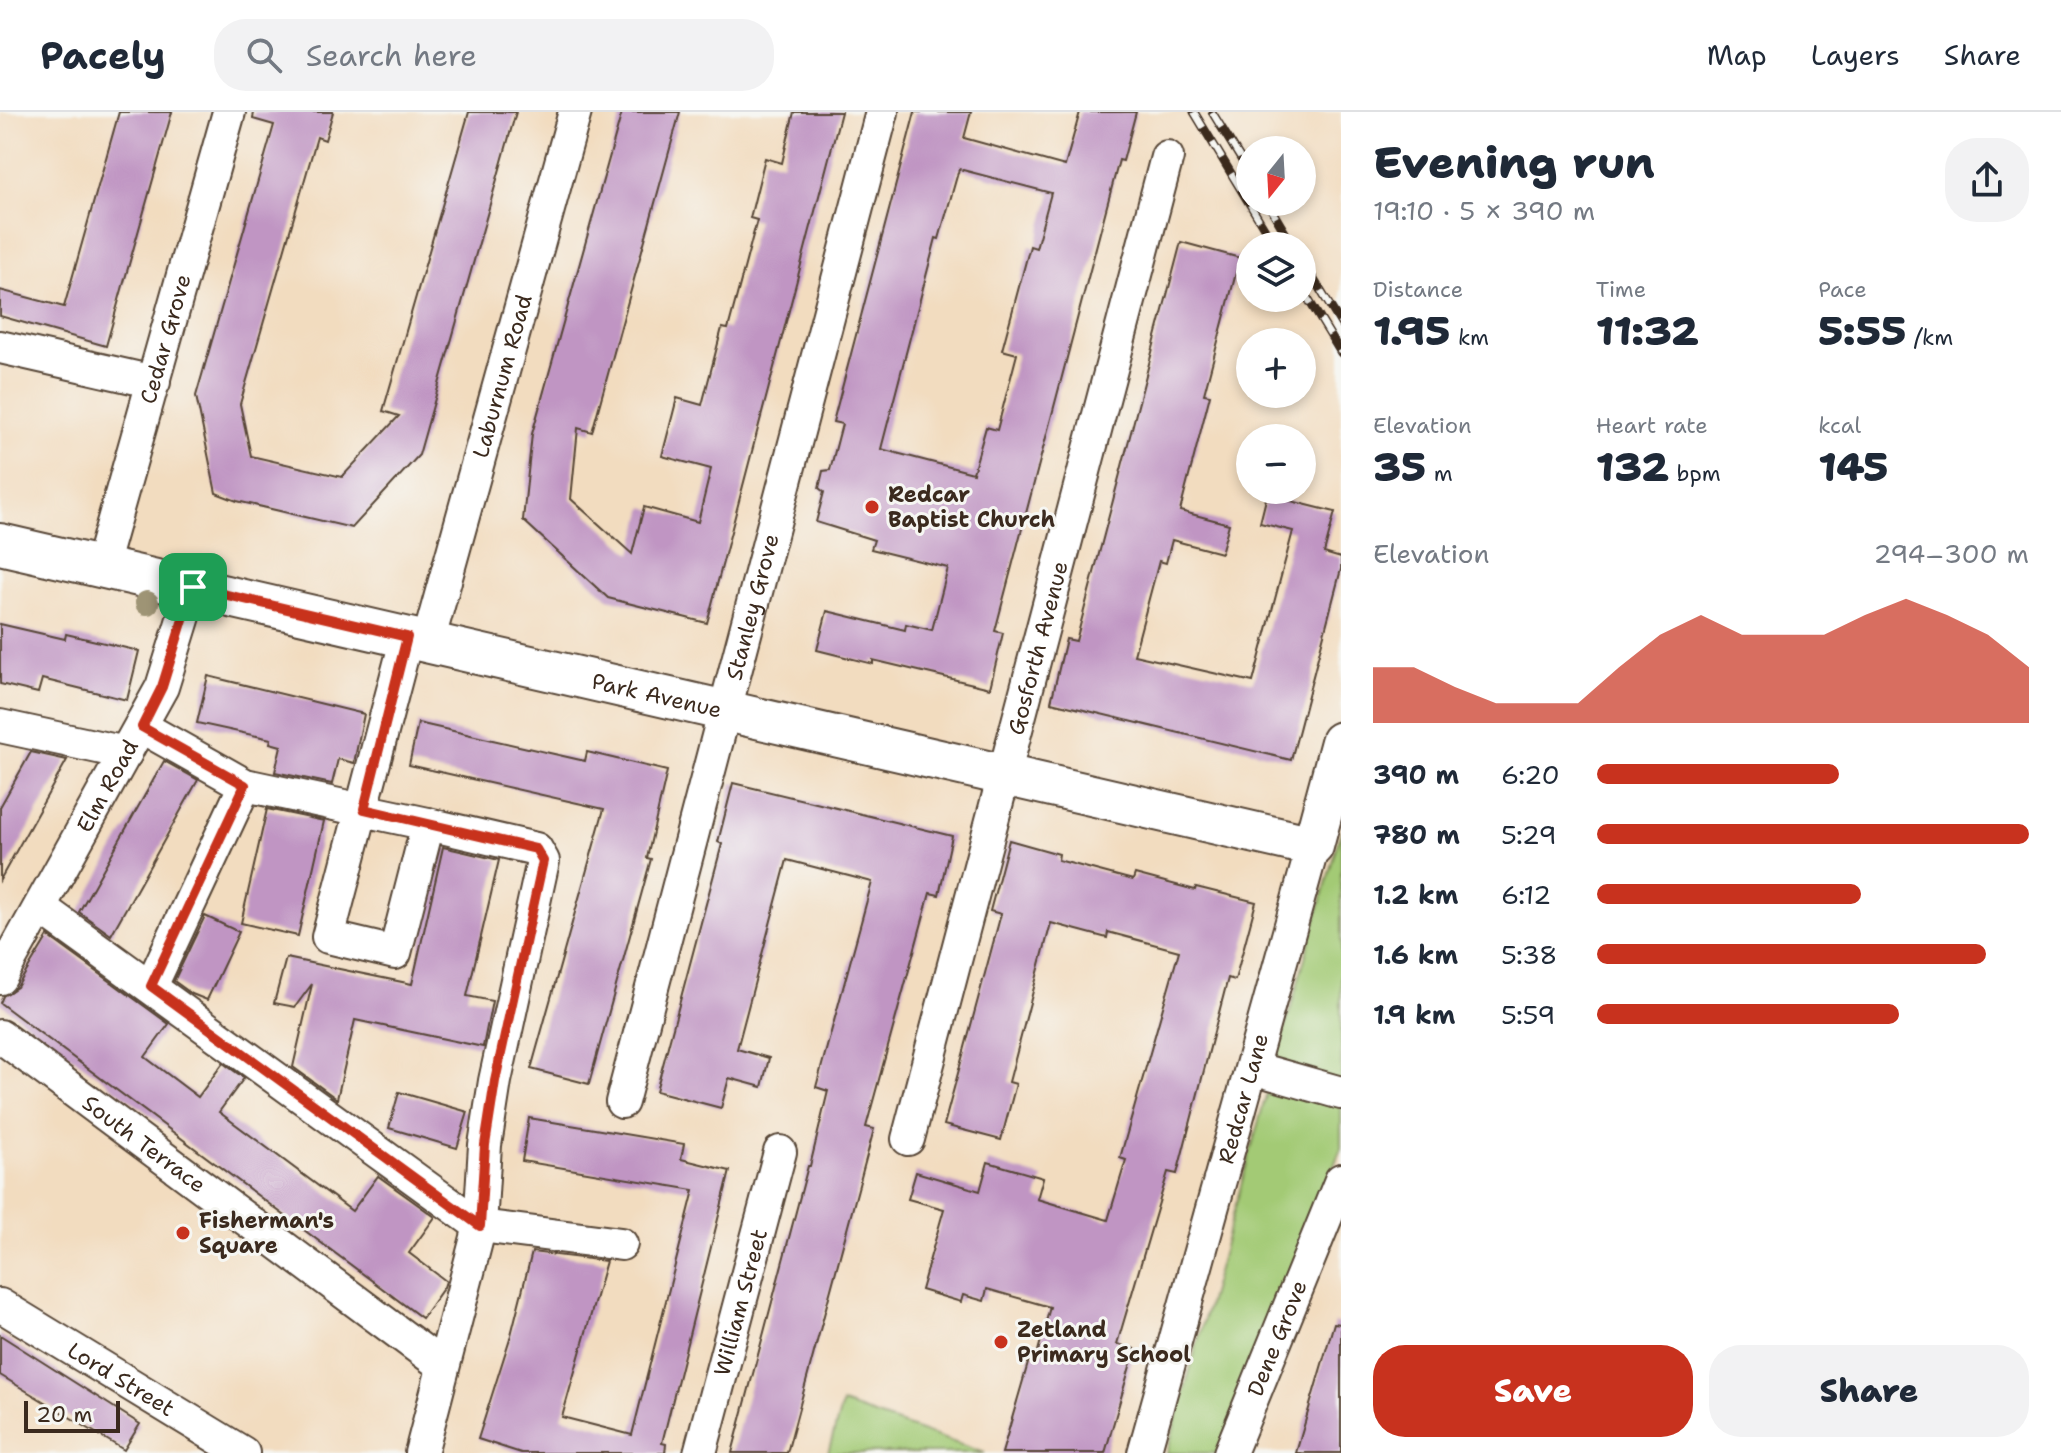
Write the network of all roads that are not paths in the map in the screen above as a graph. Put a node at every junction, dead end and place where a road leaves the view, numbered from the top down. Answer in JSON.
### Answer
{"nodes":[{"id":1,"x":229,"y":112,"type":"edge"},
{"id":2,"x":575,"y":112,"type":"edge"},
{"id":3,"x":882,"y":112,"type":"edge"},
{"id":4,"x":1167,"y":157,"type":"dead end"},
{"id":5,"x":0,"y":347,"type":"edge"},
{"id":6,"x":154,"y":382,"type":"junction"},
{"id":7,"x":0,"y":544,"type":"edge"},
{"id":8,"x":101,"y":566,"type":"junction"},
{"id":9,"x":193,"y":587,"type":"junction"},
{"id":10,"x":417,"y":640,"type":"junction"},
{"id":11,"x":726,"y":709,"type":"junction"},
{"id":12,"x":0,"y":726,"type":"edge"},
{"id":13,"x":134,"y":740,"type":"junction"},
{"id":14,"x":1341,"y":742,"type":"edge"},
{"id":15,"x":1006,"y":774,"type":"junction"},
{"id":16,"x":245,"y":785,"type":"junction"},
{"id":17,"x":364,"y":809,"type":"junction"},
{"id":18,"x":428,"y":824,"type":"junction"},
{"id":19,"x":1313,"y":846,"type":"junction"},
{"id":20,"x":41,"y":908,"type":"junction"},
{"id":21,"x":0,"y":978,"type":"edge"},
{"id":22,"x":151,"y":986,"type":"junction"},
{"id":23,"x":0,"y":1036,"type":"edge"},
{"id":24,"x":1253,"y":1068,"type":"junction"},
{"id":25,"x":1341,"y":1093,"type":"edge"},
{"id":26,"x":622,"y":1102,"type":"dead end"},
{"id":27,"x":908,"y":1139,"type":"dead end"},
{"id":28,"x":780,"y":1152,"type":"dead end"},
{"id":29,"x":1341,"y":1180,"type":"edge"},
{"id":30,"x":480,"y":1226,"type":"junction"},
{"id":31,"x":621,"y":1244,"type":"dead end"},
{"id":32,"x":0,"y":1305,"type":"edge"},
{"id":33,"x":443,"y":1366,"type":"junction"},
{"id":34,"x":243,"y":1453,"type":"edge"},
{"id":35,"x":421,"y":1453,"type":"edge"},
{"id":36,"x":700,"y":1453,"type":"edge"},
{"id":37,"x":1144,"y":1453,"type":"edge"},
{"id":38,"x":1230,"y":1453,"type":"edge"}],
"edges":[{"from":1,"to":6,"type":"street","name":"Cedar Grove"},
{"from":2,"to":10,"type":"street","name":"Laburnum Road"},
{"from":3,"to":11,"type":"street","name":"Stanley Grove"},
{"from":4,"to":15,"type":"street","name":"Gosforth Avenue"},
{"from":5,"to":6,"type":"street"},
{"from":6,"to":8,"type":"street","name":"Cedar Grove"},
{"from":7,"to":8,"type":"main road","name":"Park Avenue"},
{"from":8,"to":9,"type":"main road","name":"Park Avenue"},
{"from":9,"to":10,"type":"main road","name":"Park Avenue"},
{"from":9,"to":13,"type":"street","name":"Elm Road"},
{"from":10,"to":11,"type":"main road","name":"Park Avenue"},
{"from":10,"to":17,"type":"street","name":"Laburnum Road"},
{"from":11,"to":15,"type":"main road","name":"Park Avenue"},
{"from":11,"to":26,"type":"street","name":"Stanley Grove"},
{"from":12,"to":13,"type":"street"},
{"from":13,"to":16,"type":"street"},
{"from":13,"to":20,"type":"street","name":"Elm Road"},
{"from":14,"to":19,"type":"main road","name":"Redcar Lane"},
{"from":15,"to":19,"type":"main road","name":"Park Avenue"},
{"from":15,"to":27,"type":"street","name":"Gosforth Avenue"},
{"from":16,"to":17,"type":"street"},
{"from":16,"to":22,"type":"street"},
{"from":17,"to":18,"type":"street"},
{"from":17,"to":18,"type":"street","name":"Laburnum Road"},
{"from":18,"to":30,"type":"street"},
{"from":19,"to":24,"type":"street","name":"Redcar Lane"},
{"from":20,"to":21,"type":"street","name":"Elm Road"},
{"from":20,"to":22,"type":"street"},
{"from":22,"to":30,"type":"street"},
{"from":23,"to":33,"type":"street","name":"South Terrace"},
{"from":24,"to":25,"type":"street"},
{"from":24,"to":37,"type":"street","name":"Redcar Lane"},
{"from":28,"to":36,"type":"street","name":"William Street"},
{"from":29,"to":38,"type":"street","name":"Dene Grove"},
{"from":30,"to":31,"type":"street"},
{"from":30,"to":33,"type":"street"},
{"from":32,"to":34,"type":"street","name":"Lord Street"},
{"from":33,"to":35,"type":"street"}]}
